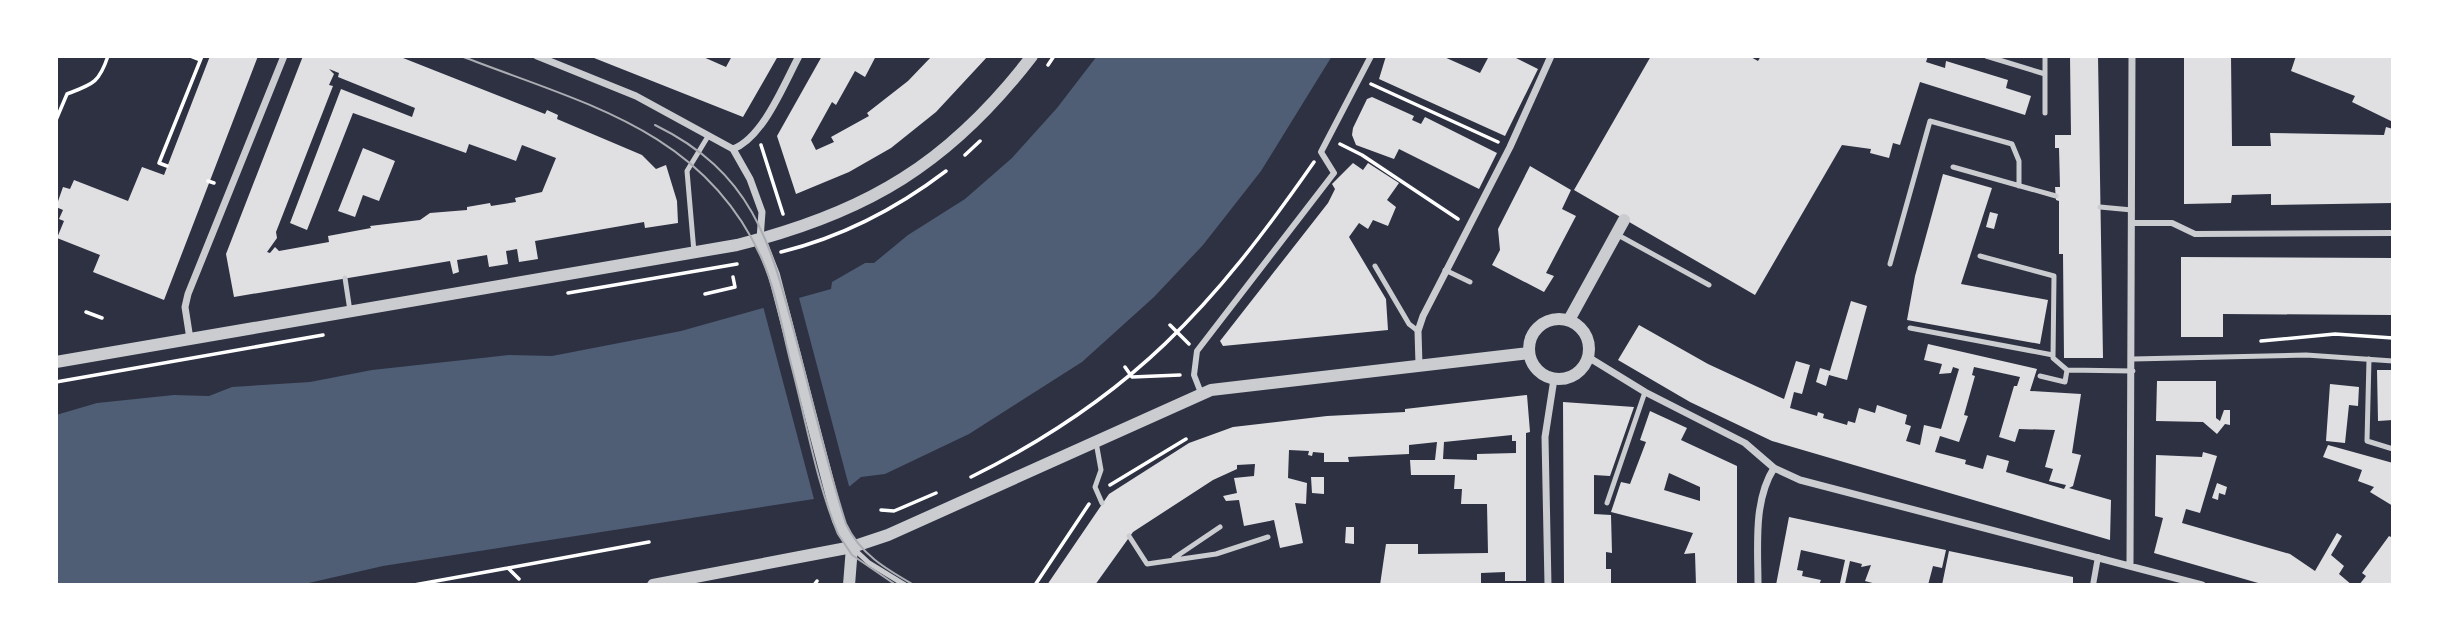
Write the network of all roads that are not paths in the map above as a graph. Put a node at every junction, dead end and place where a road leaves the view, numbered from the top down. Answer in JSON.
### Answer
{"nodes":[{"id":1,"x":284,"y":56,"type":"edge"},
{"id":2,"x":537,"y":56,"type":"edge"},
{"id":3,"x":799,"y":56,"type":"edge"},
{"id":4,"x":1032,"y":56,"type":"edge"},
{"id":5,"x":1371,"y":56,"type":"edge"},
{"id":6,"x":1551,"y":56,"type":"edge"},
{"id":7,"x":1986,"y":56,"type":"edge"},
{"id":8,"x":2045,"y":56,"type":"edge"},
{"id":9,"x":2132,"y":56,"type":"edge"},
{"id":10,"x":2045,"y":74,"type":"junction"},
{"id":11,"x":2045,"y":113,"type":"dead end"},
{"id":12,"x":707,"y":138,"type":"junction"},
{"id":13,"x":733,"y":149,"type":"junction"},
{"id":14,"x":1952,"y":167,"type":"dead end"},
{"id":15,"x":2020,"y":186,"type":"junction"},
{"id":16,"x":2056,"y":196,"type":"dead end"},
{"id":17,"x":2100,"y":207,"type":"dead end"},
{"id":18,"x":2132,"y":210,"type":"junction"},
{"id":19,"x":1624,"y":219,"type":"dead end"},
{"id":20,"x":2132,"y":223,"type":"junction"},
{"id":21,"x":1615,"y":233,"type":"junction"},
{"id":22,"x":2393,"y":233,"type":"edge"},
{"id":23,"x":760,"y":239,"type":"junction"},
{"id":24,"x":694,"y":253,"type":"junction"},
{"id":25,"x":1980,"y":256,"type":"dead end"},
{"id":26,"x":1890,"y":264,"type":"dead end"},
{"id":27,"x":1375,"y":266,"type":"dead end"},
{"id":28,"x":1445,"y":270,"type":"junction"},
{"id":29,"x":345,"y":278,"type":"dead end"},
{"id":30,"x":1470,"y":282,"type":"dead end"},
{"id":31,"x":1709,"y":285,"type":"dead end"},
{"id":32,"x":350,"y":311,"type":"junction"},
{"id":33,"x":1569,"y":320,"type":"junction"},
{"id":34,"x":1910,"y":328,"type":"dead end"},
{"id":35,"x":1418,"y":331,"type":"junction"},
{"id":36,"x":190,"y":339,"type":"junction"},
{"id":37,"x":1529,"y":353,"type":"junction"},
{"id":38,"x":2053,"y":355,"type":"junction"},
{"id":39,"x":1588,"y":357,"type":"junction"},
{"id":40,"x":2133,"y":359,"type":"junction"},
{"id":41,"x":2369,"y":359,"type":"junction"},
{"id":42,"x":2393,"y":360,"type":"edge"},
{"id":43,"x":56,"y":362,"type":"edge"},
{"id":44,"x":1419,"y":365,"type":"junction"},
{"id":45,"x":2067,"y":370,"type":"junction"},
{"id":46,"x":2133,"y":371,"type":"junction"},
{"id":47,"x":2040,"y":376,"type":"dead end"},
{"id":48,"x":1554,"y":379,"type":"junction"},
{"id":49,"x":1645,"y":392,"type":"junction"},
{"id":50,"x":1201,"y":393,"type":"junction"},
{"id":51,"x":1096,"y":442,"type":"junction"},
{"id":52,"x":2393,"y":449,"type":"edge"},
{"id":53,"x":1774,"y":468,"type":"junction"},
{"id":54,"x":1102,"y":503,"type":"dead end"},
{"id":55,"x":1607,"y":503,"type":"dead end"},
{"id":56,"x":1220,"y":527,"type":"dead end"},
{"id":57,"x":1129,"y":536,"type":"dead end"},
{"id":58,"x":1268,"y":537,"type":"dead end"},
{"id":59,"x":852,"y":547,"type":"junction"},
{"id":60,"x":2098,"y":557,"type":"junction"},
{"id":61,"x":1171,"y":560,"type":"junction"},
{"id":62,"x":2130,"y":565,"type":"junction"},
{"id":63,"x":704,"y":580,"type":"edge"},
{"id":64,"x":2179,"y":582,"type":"edge"},
{"id":65,"x":653,"y":585,"type":"edge"},
{"id":66,"x":849,"y":585,"type":"edge"},
{"id":67,"x":905,"y":585,"type":"edge"},
{"id":68,"x":1548,"y":585,"type":"edge"},
{"id":69,"x":1758,"y":585,"type":"edge"},
{"id":70,"x":2092,"y":585,"type":"edge"},
{"id":71,"x":2202,"y":585,"type":"edge"}],
"edges":[{"from":1,"to":36,"type":"street"},
{"from":2,"to":12,"type":"street"},
{"from":3,"to":13,"type":"street"},
{"from":4,"to":23,"type":"street"},
{"from":5,"to":50,"type":"street"},
{"from":6,"to":28,"type":"street"},
{"from":7,"to":10,"type":"lane"},
{"from":8,"to":10,"type":"lane"},
{"from":9,"to":18,"type":"street"},
{"from":10,"to":11,"type":"lane"},
{"from":12,"to":13,"type":"street"},
{"from":12,"to":24,"type":"lane"},
{"from":13,"to":23,"type":"street"},
{"from":14,"to":15,"type":"lane"},
{"from":15,"to":16,"type":"lane"},
{"from":15,"to":26,"type":"lane"},
{"from":17,"to":18,"type":"lane"},
{"from":18,"to":20,"type":"street"},
{"from":19,"to":21,"type":"street"},
{"from":20,"to":22,"type":"street"},
{"from":20,"to":40,"type":"street"},
{"from":21,"to":31,"type":"lane"},
{"from":21,"to":33,"type":"street"},
{"from":23,"to":24,"type":"street"},
{"from":23,"to":59,"type":"street"},
{"from":24,"to":32,"type":"street"},
{"from":25,"to":38,"type":"lane"},
{"from":27,"to":35,"type":"lane"},
{"from":28,"to":30,"type":"lane"},
{"from":28,"to":35,"type":"street"},
{"from":29,"to":32,"type":"lane"},
{"from":32,"to":36,"type":"street"},
{"from":33,"to":37,"type":"street"},
{"from":33,"to":39,"type":"street"},
{"from":34,"to":38,"type":"lane"},
{"from":35,"to":44,"type":"street"},
{"from":36,"to":43,"type":"street"},
{"from":37,"to":44,"type":"street"},
{"from":37,"to":48,"type":"street"},
{"from":38,"to":45,"type":"lane"},
{"from":39,"to":48,"type":"street"},
{"from":39,"to":49,"type":"street"},
{"from":40,"to":41,"type":"lane"},
{"from":40,"to":46,"type":"street"},
{"from":41,"to":42,"type":"lane"},
{"from":41,"to":52,"type":"lane"},
{"from":44,"to":50,"type":"street"},
{"from":45,"to":46,"type":"lane"},
{"from":45,"to":47,"type":"lane"},
{"from":46,"to":62,"type":"street"},
{"from":48,"to":68,"type":"street"},
{"from":49,"to":53,"type":"street"},
{"from":49,"to":55,"type":"lane"},
{"from":50,"to":51,"type":"street"},
{"from":51,"to":54,"type":"lane"},
{"from":51,"to":59,"type":"street"},
{"from":53,"to":60,"type":"street"},
{"from":53,"to":69,"type":"street"},
{"from":56,"to":61,"type":"lane"},
{"from":57,"to":61,"type":"lane"},
{"from":58,"to":61,"type":"lane"},
{"from":59,"to":63,"type":"street"},
{"from":59,"to":66,"type":"street"},
{"from":59,"to":67,"type":"lane"},
{"from":60,"to":62,"type":"street"},
{"from":60,"to":70,"type":"street"},
{"from":62,"to":64,"type":"street"},
{"from":63,"to":65,"type":"street"},
{"from":64,"to":71,"type":"street"}]}
